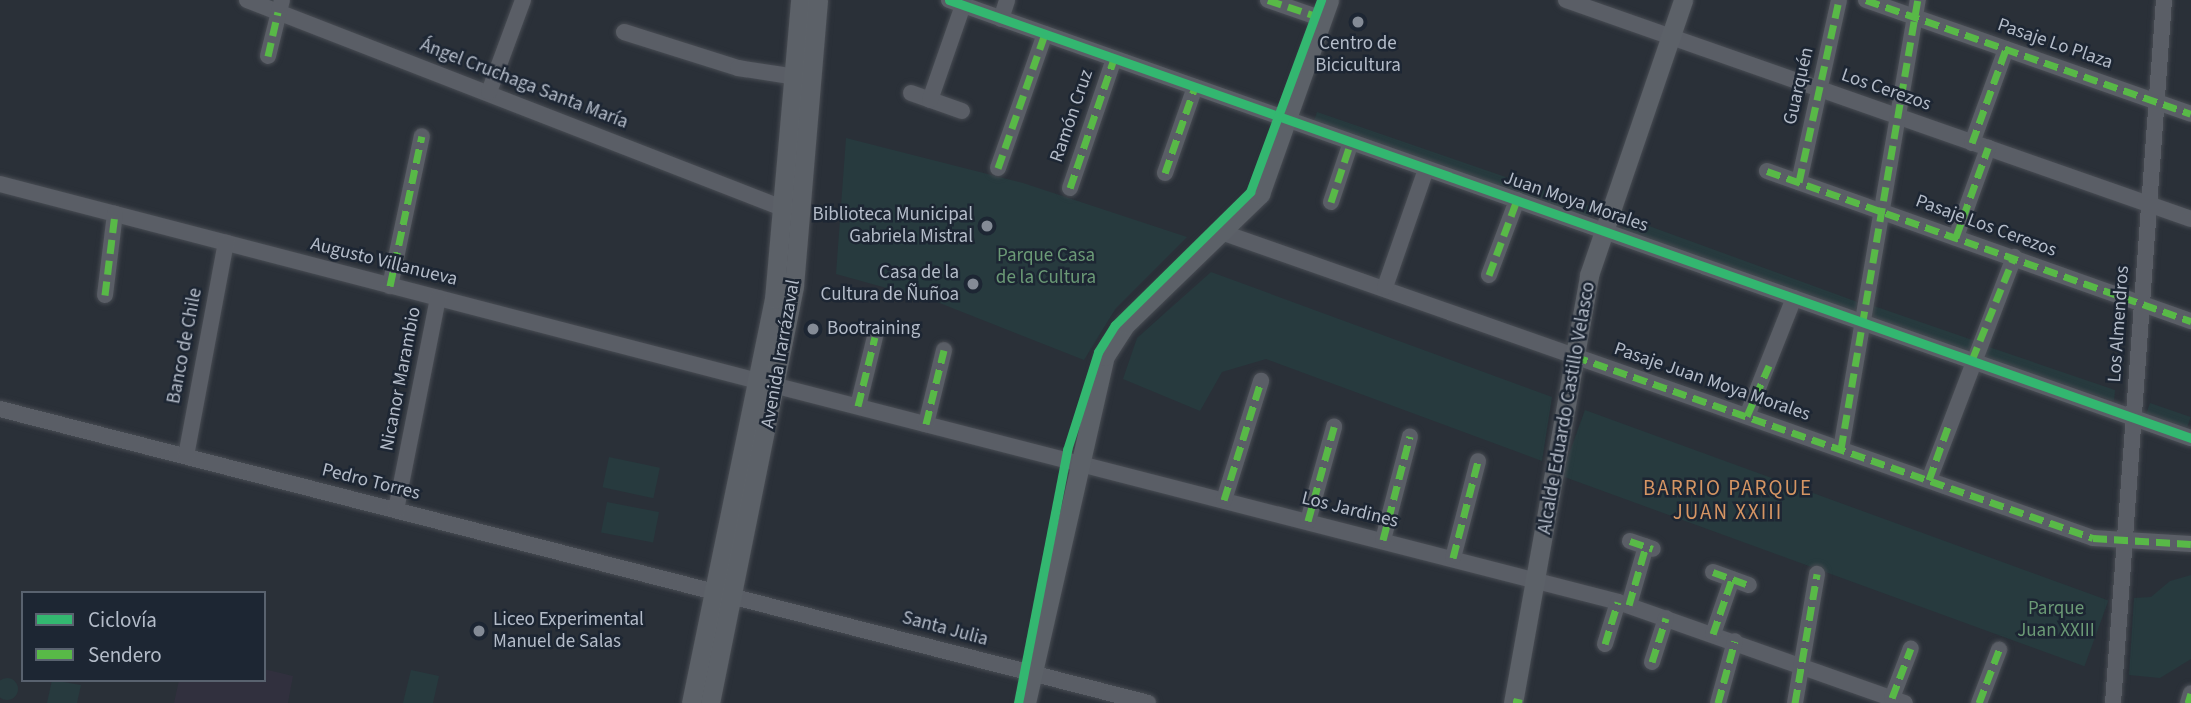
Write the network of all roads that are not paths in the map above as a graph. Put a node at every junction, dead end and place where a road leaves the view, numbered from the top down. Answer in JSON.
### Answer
{"nodes":[{"id":1,"x":247,"y":0,"type":"edge"},
{"id":2,"x":523,"y":0,"type":"edge"},
{"id":3,"x":800,"y":0,"type":"edge"},
{"id":4,"x":818,"y":0,"type":"edge"},
{"id":5,"x":1007,"y":0,"type":"edge"},
{"id":6,"x":1268,"y":0,"type":"edge"},
{"id":7,"x":1566,"y":0,"type":"edge"},
{"id":8,"x":1683,"y":0,"type":"edge"},
{"id":9,"x":1839,"y":0,"type":"edge"},
{"id":10,"x":1866,"y":0,"type":"edge"},
{"id":11,"x":1918,"y":0,"type":"edge"},
{"id":12,"x":2164,"y":0,"type":"edge"},
{"id":13,"x":956,"y":2,"type":"edge"},
{"id":14,"x":280,"y":6,"type":"edge"},
{"id":15,"x":1326,"y":9,"type":"edge"},
{"id":16,"x":1915,"y":17,"type":"junction"},
{"id":17,"x":1001,"y":19,"type":"junction"},
{"id":18,"x":624,"y":32,"type":"dead end"},
{"id":19,"x":1045,"y":34,"type":"junction"},
{"id":20,"x":1670,"y":37,"type":"junction"},
{"id":21,"x":2006,"y":49,"type":"junction"},
{"id":22,"x":268,"y":55,"type":"dead end"},
{"id":23,"x":1114,"y":58,"type":"junction"},
{"id":24,"x":796,"y":77,"type":"junction"},
{"id":25,"x":1195,"y":87,"type":"junction"},
{"id":26,"x":1816,"y":88,"type":"junction"},
{"id":27,"x":489,"y":92,"type":"junction"},
{"id":28,"x":911,"y":93,"type":"dead end"},
{"id":29,"x":930,"y":100,"type":"junction"},
{"id":30,"x":2156,"y":102,"type":"junction"},
{"id":31,"x":962,"y":111,"type":"dead end"},
{"id":32,"x":2191,"y":114,"type":"edge"},
{"id":33,"x":1898,"y":117,"type":"junction"},
{"id":34,"x":1288,"y":120,"type":"junction"},
{"id":35,"x":422,"y":136,"type":"dead end"},
{"id":36,"x":1351,"y":142,"type":"junction"},
{"id":37,"x":1972,"y":143,"type":"junction"},
{"id":38,"x":1988,"y":148,"type":"junction"},
{"id":39,"x":998,"y":168,"type":"dead end"},
{"id":40,"x":1426,"y":169,"type":"junction"},
{"id":41,"x":1767,"y":171,"type":"dead end"},
{"id":42,"x":1165,"y":173,"type":"dead end"},
{"id":43,"x":1799,"y":182,"type":"junction"},
{"id":44,"x":0,"y":184,"type":"edge"},
{"id":45,"x":1070,"y":188,"type":"dead end"},
{"id":46,"x":1517,"y":200,"type":"junction"},
{"id":47,"x":1331,"y":202,"type":"dead end"},
{"id":48,"x":2149,"y":204,"type":"junction"},
{"id":49,"x":785,"y":209,"type":"junction"},
{"id":50,"x":1880,"y":210,"type":"junction"},
{"id":51,"x":115,"y":214,"type":"junction"},
{"id":52,"x":2191,"y":219,"type":"edge"},
{"id":53,"x":1603,"y":231,"type":"junction"},
{"id":54,"x":1224,"y":233,"type":"junction"},
{"id":55,"x":800,"y":237,"type":"junction"},
{"id":56,"x":1956,"y":237,"type":"junction"},
{"id":57,"x":226,"y":243,"type":"junction"},
{"id":58,"x":2014,"y":257,"type":"junction"},
{"id":59,"x":1489,"y":275,"type":"dead end"},
{"id":60,"x":390,"y":286,"type":"junction"},
{"id":61,"x":1385,"y":287,"type":"junction"},
{"id":62,"x":105,"y":295,"type":"dead end"},
{"id":63,"x":438,"y":298,"type":"junction"},
{"id":64,"x":1794,"y":298,"type":"junction"},
{"id":65,"x":2141,"y":304,"type":"junction"},
{"id":66,"x":1861,"y":321,"type":"junction"},
{"id":67,"x":2191,"y":321,"type":"edge"},
{"id":68,"x":875,"y":337,"type":"dead end"},
{"id":69,"x":944,"y":349,"type":"dead end"},
{"id":70,"x":1574,"y":356,"type":"junction"},
{"id":71,"x":1972,"y":360,"type":"junction"},
{"id":72,"x":1261,"y":381,"type":"dead end"},
{"id":73,"x":768,"y":383,"type":"junction"},
{"id":74,"x":858,"y":406,"type":"junction"},
{"id":75,"x":0,"y":409,"type":"edge"},
{"id":76,"x":1747,"y":416,"type":"junction"},
{"id":77,"x":2133,"y":417,"type":"junction"},
{"id":78,"x":926,"y":424,"type":"junction"},
{"id":79,"x":1334,"y":427,"type":"dead end"},
{"id":80,"x":1409,"y":436,"type":"dead end"},
{"id":81,"x":2191,"y":438,"type":"edge"},
{"id":82,"x":1841,"y":449,"type":"junction"},
{"id":83,"x":186,"y":456,"type":"junction"},
{"id":84,"x":1478,"y":461,"type":"dead end"},
{"id":85,"x":1078,"y":463,"type":"junction"},
{"id":86,"x":1929,"y":480,"type":"junction"},
{"id":87,"x":1224,"y":500,"type":"junction"},
{"id":88,"x":396,"y":510,"type":"junction"},
{"id":89,"x":1308,"y":521,"type":"junction"},
{"id":90,"x":1383,"y":540,"type":"junction"},
{"id":91,"x":2125,"y":541,"type":"junction"},
{"id":92,"x":2191,"y":544,"type":"edge"},
{"id":93,"x":1643,"y":545,"type":"dead end"},
{"id":94,"x":1453,"y":558,"type":"junction"},
{"id":95,"x":1713,"y":572,"type":"dead end"},
{"id":96,"x":1817,"y":575,"type":"dead end"},
{"id":97,"x":1732,"y":579,"type":"junction"},
{"id":98,"x":1537,"y":580,"type":"junction"},
{"id":99,"x":1749,"y":586,"type":"dead end"},
{"id":100,"x":723,"y":593,"type":"junction"},
{"id":101,"x":1623,"y":603,"type":"junction"},
{"id":102,"x":1666,"y":618,"type":"junction"},
{"id":103,"x":1713,"y":634,"type":"junction"},
{"id":104,"x":1735,"y":641,"type":"junction"},
{"id":105,"x":1605,"y":644,"type":"dead end"},
{"id":106,"x":1911,"y":648,"type":"dead end"},
{"id":107,"x":1999,"y":650,"type":"dead end"},
{"id":108,"x":1652,"y":662,"type":"dead end"},
{"id":109,"x":1801,"y":666,"type":"junction"},
{"id":110,"x":1032,"y":673,"type":"junction"},
{"id":111,"x":2191,"y":693,"type":"edge"},
{"id":112,"x":2114,"y":700,"type":"edge"},
{"id":113,"x":1899,"y":701,"type":"edge"},
{"id":114,"x":1516,"y":702,"type":"edge"},
{"id":115,"x":691,"y":703,"type":"edge"},
{"id":116,"x":709,"y":703,"type":"edge"},
{"id":117,"x":1026,"y":703,"type":"edge"},
{"id":118,"x":1148,"y":703,"type":"edge"},
{"id":119,"x":1718,"y":703,"type":"edge"},
{"id":120,"x":1795,"y":703,"type":"edge"},
{"id":121,"x":1979,"y":703,"type":"edge"},
{"id":122,"x":2188,"y":703,"type":"edge"}],
"edges":[{"from":1,"to":14,"type":"street","name":"Ángel Cruchaga Santa María"},
{"from":2,"to":27,"type":"street"},
{"from":3,"to":24,"type":"main road","name":"Avenida Irarrázaval"},
{"from":4,"to":55,"type":"main road","name":"Avenida Irarrázaval"},
{"from":5,"to":17,"type":"street"},
{"from":6,"to":15,"type":"street"},
{"from":7,"to":20,"type":"street","name":"Los Cerezos"},
{"from":8,"to":20,"type":"main road","name":"Alcalde Eduardo Castillo Velasco"},
{"from":9,"to":26,"type":"street","name":"Guarquén"},
{"from":10,"to":16,"type":"street","name":"Pasaje Lo Plaza"},
{"from":11,"to":16,"type":"street"},
{"from":12,"to":30,"type":"street","name":"Los Almendros"},
{"from":13,"to":17,"type":"street","name":"Juan Moya Morales"},
{"from":13,"to":29,"type":"street"},
{"from":14,"to":22,"type":"street"},
{"from":14,"to":27,"type":"street","name":"Ángel Cruchaga Santa María"},
{"from":15,"to":34,"type":"main road"},
{"from":16,"to":21,"type":"street","name":"Pasaje Lo Plaza"},
{"from":16,"to":33,"type":"street"},
{"from":17,"to":19,"type":"street","name":"Juan Moya Morales"},
{"from":18,"to":24,"type":"street"},
{"from":19,"to":23,"type":"street","name":"Juan Moya Morales"},
{"from":19,"to":39,"type":"street"},
{"from":20,"to":26,"type":"street","name":"Los Cerezos"},
{"from":20,"to":53,"type":"main road","name":"Alcalde Eduardo Castillo Velasco"},
{"from":21,"to":30,"type":"street","name":"Pasaje Lo Plaza"},
{"from":21,"to":37,"type":"street"},
{"from":23,"to":25,"type":"street","name":"Juan Moya Morales"},
{"from":23,"to":45,"type":"street","name":"Ramón Cruz"},
{"from":24,"to":49,"type":"main road","name":"Avenida Irarrázaval"},
{"from":25,"to":34,"type":"street","name":"Juan Moya Morales"},
{"from":25,"to":42,"type":"street"},
{"from":26,"to":33,"type":"street","name":"Los Cerezos"},
{"from":26,"to":43,"type":"street","name":"Guarquén"},
{"from":27,"to":49,"type":"street","name":"Ángel Cruchaga Santa María"},
{"from":28,"to":29,"type":"street"},
{"from":29,"to":31,"type":"street"},
{"from":30,"to":32,"type":"street","name":"Pasaje Lo Plaza"},
{"from":30,"to":48,"type":"street","name":"Los Almendros"},
{"from":33,"to":37,"type":"street","name":"Los Cerezos"},
{"from":33,"to":50,"type":"street"},
{"from":34,"to":36,"type":"street","name":"Juan Moya Morales"},
{"from":34,"to":54,"type":"main road"},
{"from":35,"to":60,"type":"street"},
{"from":36,"to":40,"type":"street","name":"Juan Moya Morales"},
{"from":36,"to":47,"type":"street"},
{"from":37,"to":38,"type":"street","name":"Los Cerezos"},
{"from":38,"to":48,"type":"street","name":"Los Cerezos"},
{"from":38,"to":56,"type":"street"},
{"from":40,"to":46,"type":"street","name":"Juan Moya Morales"},
{"from":40,"to":61,"type":"street"},
{"from":41,"to":43,"type":"street","name":"Pasaje Los Cerezos"},
{"from":43,"to":50,"type":"street","name":"Pasaje Los Cerezos"},
{"from":44,"to":51,"type":"street","name":"Augusto Villanueva"},
{"from":46,"to":53,"type":"street","name":"Juan Moya Morales"},
{"from":46,"to":59,"type":"street"},
{"from":48,"to":52,"type":"street","name":"Los Cerezos"},
{"from":48,"to":65,"type":"street","name":"Los Almendros"},
{"from":49,"to":55,"type":"main road"},
{"from":49,"to":73,"type":"main road","name":"Avenida Irarrázaval"},
{"from":50,"to":56,"type":"street","name":"Pasaje Los Cerezos"},
{"from":50,"to":66,"type":"street"},
{"from":51,"to":57,"type":"street","name":"Augusto Villanueva"},
{"from":51,"to":62,"type":"street"},
{"from":53,"to":64,"type":"street","name":"Juan Moya Morales"},
{"from":53,"to":70,"type":"main road","name":"Alcalde Eduardo Castillo Velasco"},
{"from":54,"to":61,"type":"street","name":"Pasaje Juan Moya Morales"},
{"from":54,"to":85,"type":"main road"},
{"from":55,"to":73,"type":"main road","name":"Avenida Irarrázaval"},
{"from":56,"to":58,"type":"street","name":"Pasaje Los Cerezos"},
{"from":57,"to":60,"type":"street","name":"Augusto Villanueva"},
{"from":57,"to":83,"type":"street","name":"Banco de Chile"},
{"from":58,"to":65,"type":"street","name":"Pasaje Los Cerezos"},
{"from":58,"to":71,"type":"street"},
{"from":60,"to":63,"type":"street","name":"Augusto Villanueva"},
{"from":61,"to":70,"type":"street","name":"Pasaje Juan Moya Morales"},
{"from":63,"to":73,"type":"street","name":"Augusto Villanueva"},
{"from":63,"to":88,"type":"street","name":"Nicanor Marambio"},
{"from":64,"to":66,"type":"street","name":"Juan Moya Morales"},
{"from":64,"to":76,"type":"street"},
{"from":65,"to":67,"type":"street","name":"Pasaje Los Cerezos"},
{"from":65,"to":77,"type":"street","name":"Los Almendros"},
{"from":66,"to":71,"type":"street","name":"Juan Moya Morales"},
{"from":66,"to":82,"type":"street"},
{"from":68,"to":74,"type":"street"},
{"from":69,"to":78,"type":"street"},
{"from":70,"to":76,"type":"street","name":"Pasaje Juan Moya Morales"},
{"from":70,"to":98,"type":"main road","name":"Alcalde Eduardo Castillo Velasco"},
{"from":71,"to":77,"type":"street","name":"Juan Moya Morales"},
{"from":71,"to":86,"type":"street"},
{"from":72,"to":87,"type":"street"},
{"from":73,"to":74,"type":"street","name":"Los Jardines"},
{"from":73,"to":100,"type":"main road","name":"Avenida Irarrázaval"},
{"from":74,"to":78,"type":"street","name":"Los Jardines"},
{"from":75,"to":83,"type":"street","name":"Pedro Torres"},
{"from":76,"to":82,"type":"street","name":"Pasaje Juan Moya Morales"},
{"from":77,"to":81,"type":"street","name":"Juan Moya Morales"},
{"from":77,"to":91,"type":"street","name":"Los Almendros"},
{"from":78,"to":85,"type":"street","name":"Los Jardines"},
{"from":79,"to":89,"type":"street"},
{"from":80,"to":90,"type":"street"},
{"from":82,"to":86,"type":"street","name":"Pasaje Juan Moya Morales"},
{"from":83,"to":88,"type":"street","name":"Pedro Torres"},
{"from":84,"to":94,"type":"street"},
{"from":85,"to":87,"type":"street","name":"Los Jardines"},
{"from":85,"to":110,"type":"main road"},
{"from":86,"to":91,"type":"street","name":"Pasaje Juan Moya Morales"},
{"from":87,"to":89,"type":"street","name":"Los Jardines"},
{"from":88,"to":100,"type":"street","name":"Pedro Torres"},
{"from":89,"to":90,"type":"street","name":"Los Jardines"},
{"from":90,"to":94,"type":"street","name":"Los Jardines"},
{"from":91,"to":92,"type":"street","name":"Pasaje Juan Moya Morales"},
{"from":91,"to":112,"type":"street","name":"Los Almendros"},
{"from":93,"to":101,"type":"street"},
{"from":94,"to":98,"type":"street","name":"Los Jardines"},
{"from":95,"to":97,"type":"street"},
{"from":96,"to":109,"type":"street"},
{"from":97,"to":99,"type":"street"},
{"from":97,"to":103,"type":"street"},
{"from":98,"to":101,"type":"street","name":"Los Jardines"},
{"from":98,"to":114,"type":"main road","name":"Alcalde Eduardo Castillo Velasco"},
{"from":100,"to":110,"type":"street","name":"Santa Julia"},
{"from":100,"to":115,"type":"main road","name":"Avenida Irarrázaval"},
{"from":100,"to":116,"type":"main road","name":"Avenida Irarrázaval"},
{"from":101,"to":102,"type":"street","name":"Los Jardines"},
{"from":101,"to":105,"type":"street"},
{"from":102,"to":103,"type":"street","name":"Los Jardines"},
{"from":102,"to":108,"type":"street"},
{"from":103,"to":104,"type":"street","name":"Los Jardines"},
{"from":104,"to":109,"type":"street","name":"Los Jardines"},
{"from":104,"to":119,"type":"street"},
{"from":106,"to":113,"type":"street"},
{"from":107,"to":121,"type":"street"},
{"from":109,"to":113,"type":"street","name":"Los Jardines"},
{"from":109,"to":120,"type":"street"},
{"from":110,"to":117,"type":"main road"},
{"from":110,"to":118,"type":"street","name":"Santa Julia"},
{"from":111,"to":122,"type":"street"}]}
